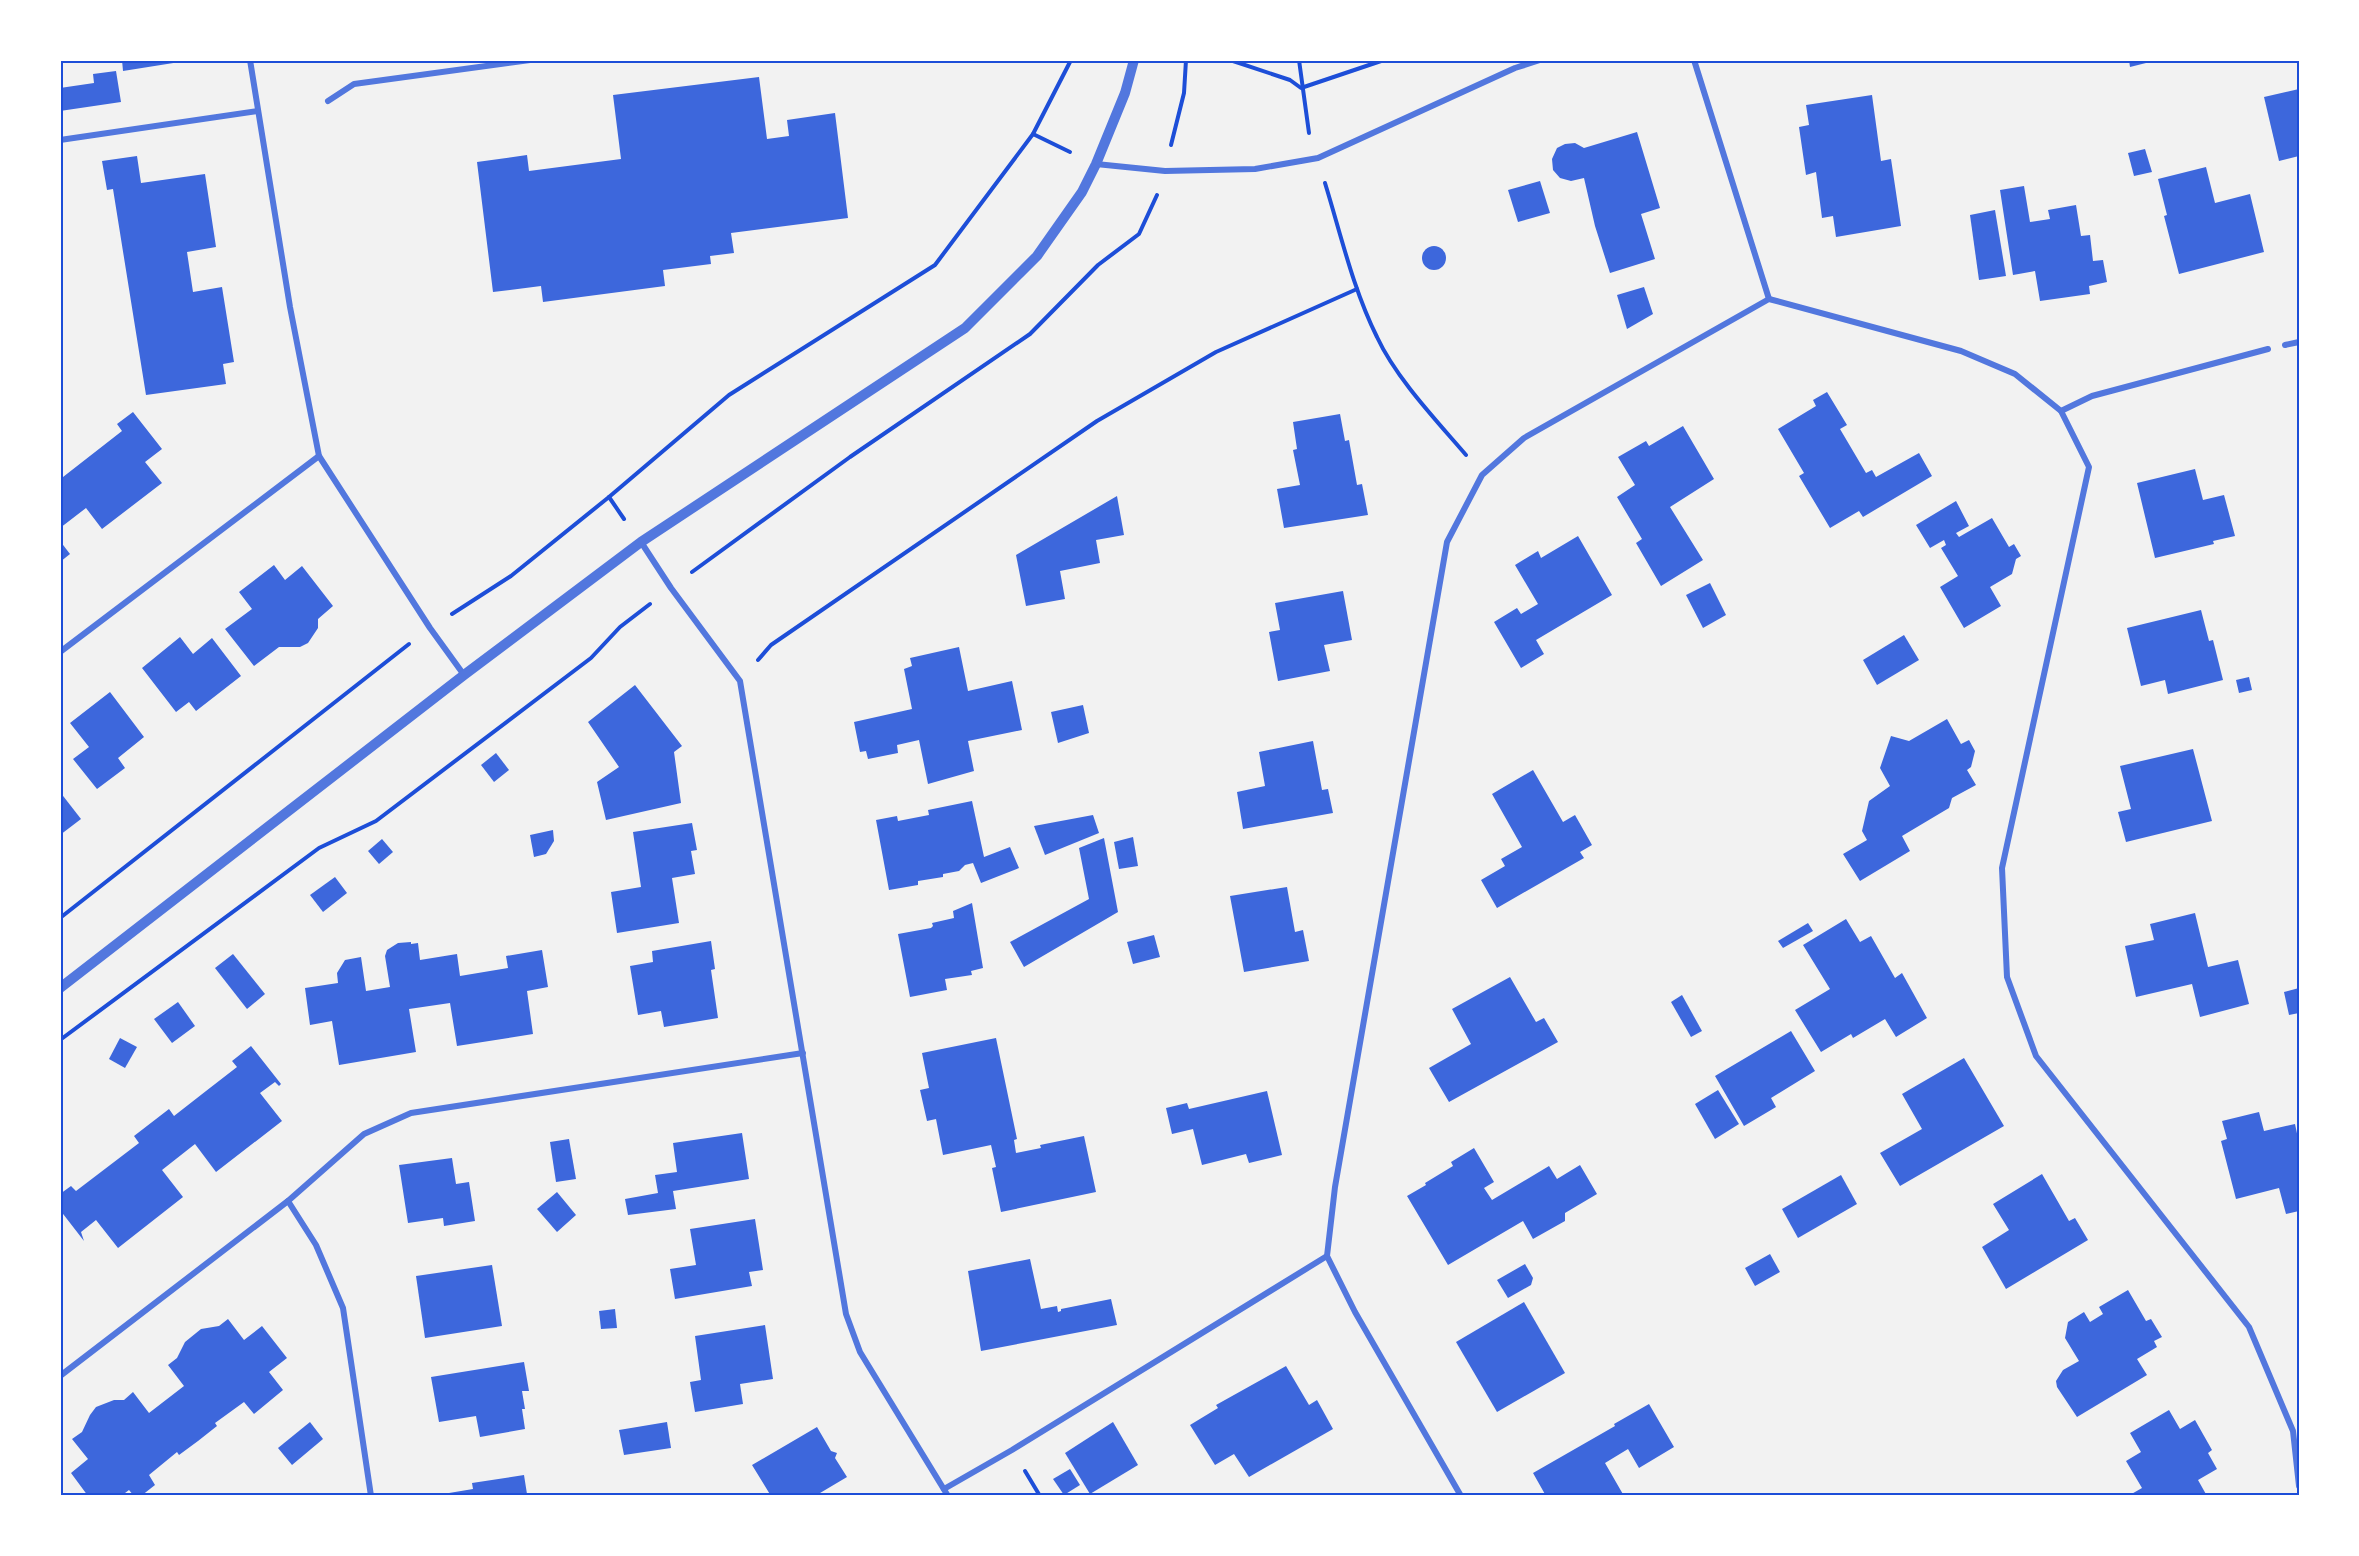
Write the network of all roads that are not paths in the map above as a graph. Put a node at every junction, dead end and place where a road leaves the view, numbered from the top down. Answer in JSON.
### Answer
{"nodes":[{"id":1,"x":250,"y":60,"type":"edge"},
{"id":2,"x":530,"y":60,"type":"edge"},
{"id":3,"x":1134,"y":60,"type":"edge"},
{"id":4,"x":1540,"y":60,"type":"edge"},
{"id":5,"x":1694,"y":60,"type":"edge"},
{"id":6,"x":328,"y":101,"type":"dead end"},
{"id":7,"x":258,"y":111,"type":"junction"},
{"id":8,"x":60,"y":140,"type":"edge"},
{"id":9,"x":1096,"y":164,"type":"junction"},
{"id":10,"x":1769,"y":299,"type":"junction"},
{"id":11,"x":2299,"y":342,"type":"edge"},
{"id":12,"x":2285,"y":345,"type":"dead end"},
{"id":13,"x":2268,"y":349,"type":"dead end"},
{"id":14,"x":2061,"y":411,"type":"junction"},
{"id":15,"x":319,"y":456,"type":"junction"},
{"id":16,"x":641,"y":542,"type":"junction"},
{"id":17,"x":60,"y":652,"type":"edge"},
{"id":18,"x":464,"y":675,"type":"junction"},
{"id":19,"x":60,"y":988,"type":"edge"},
{"id":20,"x":803,"y":1053,"type":"junction"},
{"id":21,"x":288,"y":1201,"type":"junction"},
{"id":22,"x":1327,"y":1256,"type":"junction"},
{"id":23,"x":60,"y":1376,"type":"edge"},
{"id":24,"x":2296,"y":1430,"type":"edge"},
{"id":25,"x":2299,"y":1486,"type":"edge"},
{"id":26,"x":944,"y":1489,"type":"junction"},
{"id":27,"x":371,"y":1496,"type":"edge"},
{"id":28,"x":948,"y":1496,"type":"edge"},
{"id":29,"x":1461,"y":1496,"type":"edge"}],
"edges":[{"from":1,"to":7,"type":"street"},
{"from":2,"to":6,"type":"street"},
{"from":3,"to":9,"type":"street"},
{"from":4,"to":9,"type":"street"},
{"from":5,"to":10,"type":"street"},
{"from":7,"to":8,"type":"street"},
{"from":7,"to":15,"type":"street"},
{"from":9,"to":16,"type":"street"},
{"from":10,"to":14,"type":"street"},
{"from":10,"to":22,"type":"street"},
{"from":11,"to":12,"type":"street"},
{"from":13,"to":14,"type":"street"},
{"from":14,"to":24,"type":"street"},
{"from":15,"to":17,"type":"street"},
{"from":15,"to":18,"type":"street"},
{"from":16,"to":18,"type":"street"},
{"from":16,"to":20,"type":"street"},
{"from":18,"to":19,"type":"street"},
{"from":20,"to":21,"type":"street"},
{"from":20,"to":26,"type":"street"},
{"from":21,"to":23,"type":"street"},
{"from":21,"to":27,"type":"street"},
{"from":22,"to":26,"type":"street"},
{"from":22,"to":29,"type":"street"},
{"from":24,"to":25,"type":"street"},
{"from":26,"to":28,"type":"street"}]}
